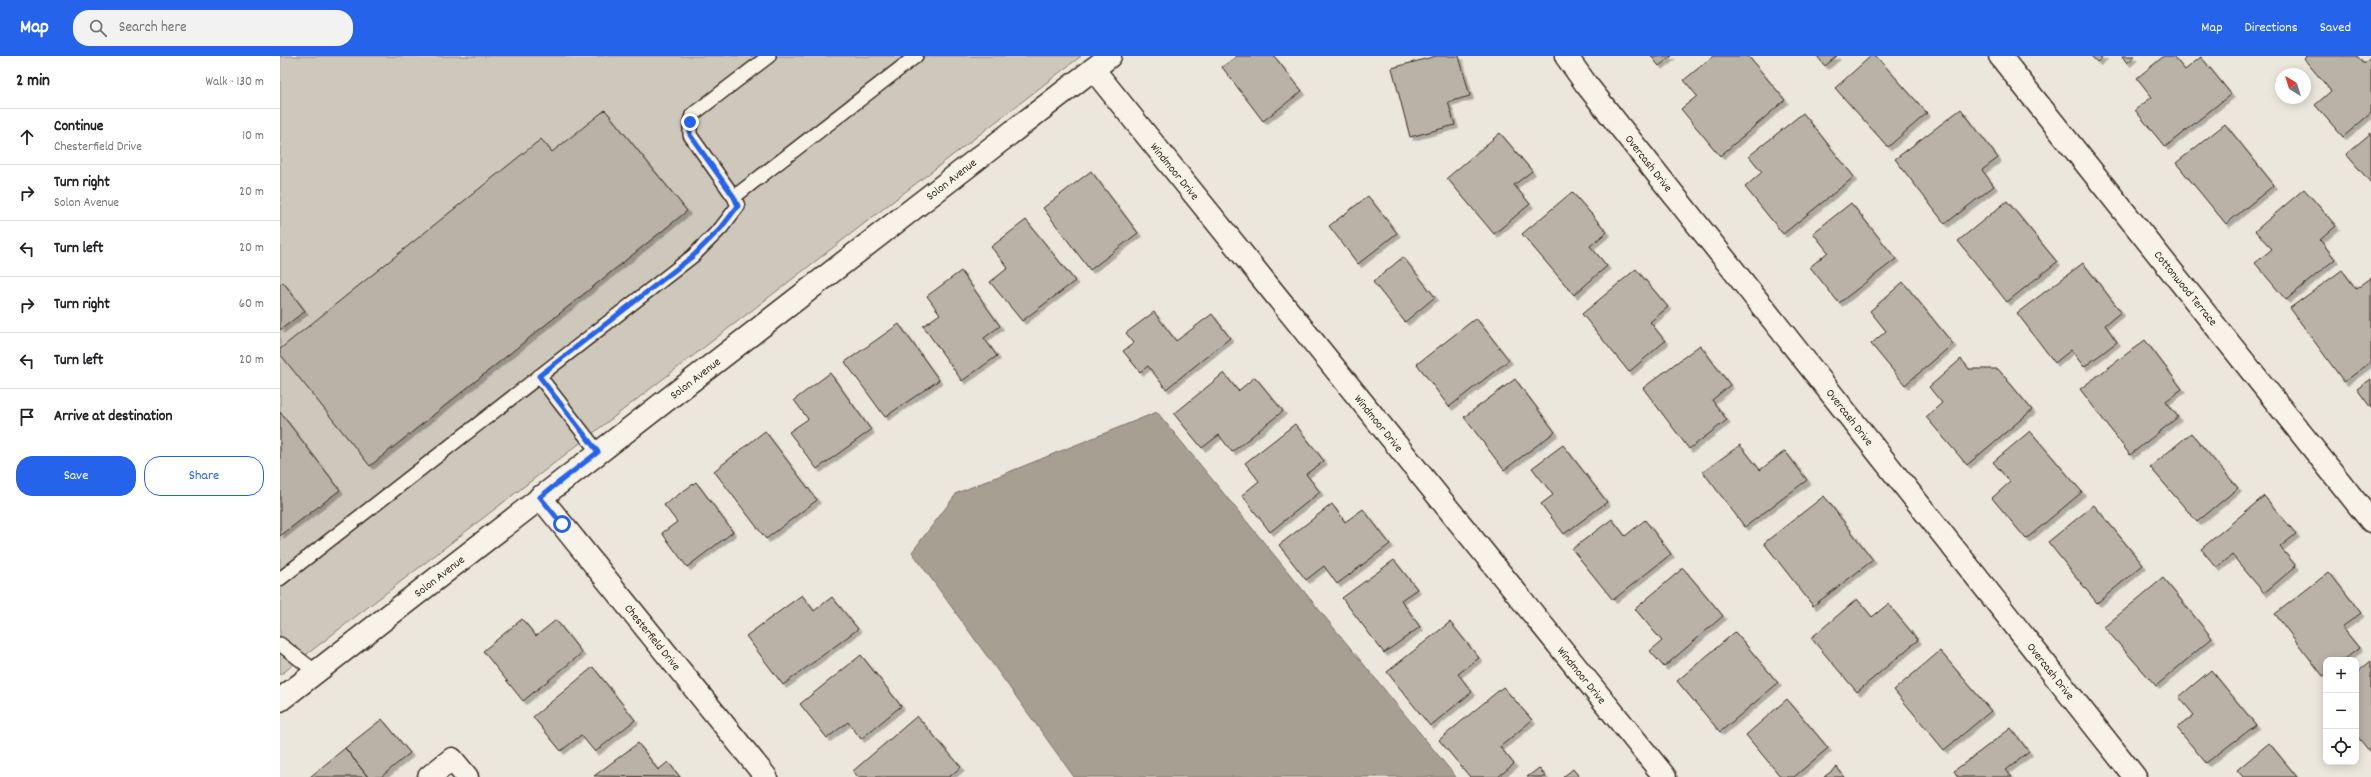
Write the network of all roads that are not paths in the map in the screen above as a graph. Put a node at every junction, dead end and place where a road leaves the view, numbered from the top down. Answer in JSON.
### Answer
{"nodes":[{"id":1,"x":769,"y":56,"type":"edge"},
{"id":2,"x":916,"y":56,"type":"edge"},
{"id":3,"x":1110,"y":56,"type":"edge"},
{"id":4,"x":1566,"y":56,"type":"edge"},
{"id":5,"x":2000,"y":56,"type":"edge"},
{"id":6,"x":1093,"y":69,"type":"junction"},
{"id":7,"x":734,"y":197,"type":"junction"},
{"id":8,"x":539,"y":376,"type":"junction"},
{"id":9,"x":598,"y":452,"type":"junction"},
{"id":10,"x":540,"y":497,"type":"junction"},
{"id":11,"x":2371,"y":521,"type":"edge"},
{"id":12,"x":280,"y":579,"type":"edge"},
{"id":13,"x":280,"y":644,"type":"edge"},
{"id":14,"x":316,"y":672,"type":"junction"},
{"id":15,"x":280,"y":700,"type":"edge"},
{"id":16,"x":429,"y":777,"type":"edge"},
{"id":17,"x":467,"y":777,"type":"edge"},
{"id":18,"x":766,"y":777,"type":"edge"},
{"id":19,"x":1665,"y":777,"type":"edge"},
{"id":20,"x":2135,"y":777,"type":"edge"}],
"edges":[{"from":1,"to":7,"type":"lane"},
{"from":2,"to":7,"type":"lane"},
{"from":3,"to":6,"type":"street","name":"Solon Avenue"},
{"from":4,"to":20,"type":"street","name":"Overcash Drive"},
{"from":5,"to":11,"type":"street","name":"Cottonwood Terrace"},
{"from":6,"to":9,"type":"street","name":"Solon Avenue"},
{"from":6,"to":19,"type":"street","name":"Windmoor Drive"},
{"from":7,"to":8,"type":"lane"},
{"from":8,"to":9,"type":"lane"},
{"from":8,"to":12,"type":"lane"},
{"from":9,"to":10,"type":"street","name":"Solon Avenue"},
{"from":10,"to":14,"type":"street","name":"Solon Avenue"},
{"from":10,"to":18,"type":"street","name":"Chesterfield Drive"},
{"from":13,"to":14,"type":"lane"},
{"from":14,"to":15,"type":"street","name":"Solon Avenue"},
{"from":16,"to":17,"type":"street"}]}
